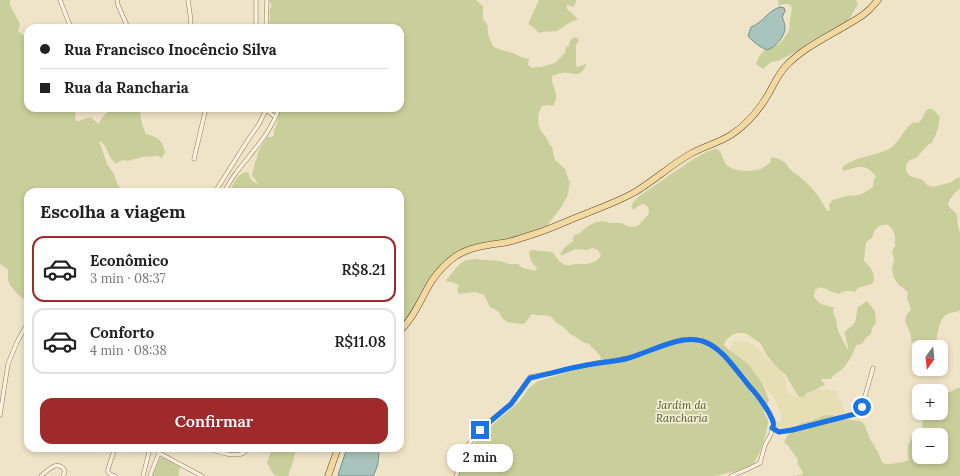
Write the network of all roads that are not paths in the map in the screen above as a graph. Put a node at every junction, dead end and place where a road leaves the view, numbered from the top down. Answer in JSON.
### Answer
{"nodes":[{"id":1,"x":60,"y":0,"type":"edge"},
{"id":2,"x":117,"y":0,"type":"edge"},
{"id":3,"x":188,"y":0,"type":"edge"},
{"id":4,"x":256,"y":0,"type":"edge"},
{"id":5,"x":267,"y":0,"type":"edge"},
{"id":6,"x":878,"y":0,"type":"edge"},
{"id":7,"x":69,"y":24,"type":"edge"},
{"id":8,"x":126,"y":24,"type":"edge"},
{"id":9,"x":190,"y":24,"type":"edge"},
{"id":10,"x":256,"y":24,"type":"edge"},
{"id":11,"x":266,"y":24,"type":"edge"},
{"id":12,"x":205,"y":112,"type":"edge"},
{"id":13,"x":264,"y":112,"type":"edge"},
{"id":14,"x":270,"y":112,"type":"edge"},
{"id":15,"x":277,"y":112,"type":"edge"},
{"id":16,"x":275,"y":118,"type":"junction"},
{"id":17,"x":194,"y":159,"type":"dead end"},
{"id":18,"x":217,"y":188,"type":"edge"},
{"id":19,"x":227,"y":188,"type":"edge"},
{"id":20,"x":404,"y":326,"type":"edge"},
{"id":21,"x":24,"y":330,"type":"edge"},
{"id":22,"x":873,"y":368,"type":"dead end"},
{"id":23,"x":0,"y":415,"type":"edge"},
{"id":24,"x":772,"y":428,"type":"junction"},
{"id":25,"x":114,"y":452,"type":"edge"},
{"id":26,"x":149,"y":452,"type":"edge"},
{"id":27,"x":219,"y":452,"type":"edge"},
{"id":28,"x":243,"y":452,"type":"edge"},
{"id":29,"x":337,"y":452,"type":"edge"},
{"id":30,"x":159,"y":453,"type":"joint"},
{"id":31,"x":42,"y":475,"type":"edge"},
{"id":32,"x":48,"y":476,"type":"edge"},
{"id":33,"x":63,"y":476,"type":"edge"},
{"id":34,"x":115,"y":476,"type":"edge"},
{"id":35,"x":142,"y":476,"type":"edge"},
{"id":36,"x":150,"y":476,"type":"edge"},
{"id":37,"x":202,"y":476,"type":"edge"},
{"id":38,"x":328,"y":476,"type":"edge"},
{"id":39,"x":456,"y":476,"type":"edge"},
{"id":40,"x":731,"y":476,"type":"edge"}],
"edges":[{"from":1,"to":7,"type":"street"},
{"from":2,"to":8,"type":"street"},
{"from":3,"to":9,"type":"street"},
{"from":4,"to":10,"type":"street"},
{"from":5,"to":11,"type":"street"},
{"from":6,"to":20,"type":"main road"},
{"from":12,"to":17,"type":"street"},
{"from":13,"to":18,"type":"street"},
{"from":14,"to":16,"type":"street"},
{"from":15,"to":16,"type":"street"},
{"from":16,"to":19,"type":"street"},
{"from":21,"to":23,"type":"street"},
{"from":22,"to":24,"type":"street"},
{"from":24,"to":39,"type":"street"},
{"from":24,"to":40,"type":"street"},
{"from":25,"to":34,"type":"street"},
{"from":26,"to":35,"type":"street"},
{"from":27,"to":28,"type":"street"},
{"from":29,"to":38,"type":"main road"},
{"from":30,"to":36,"type":"street"},
{"from":30,"to":37,"type":"street"},
{"from":31,"to":32,"type":"street"},
{"from":31,"to":33,"type":"street"}]}
